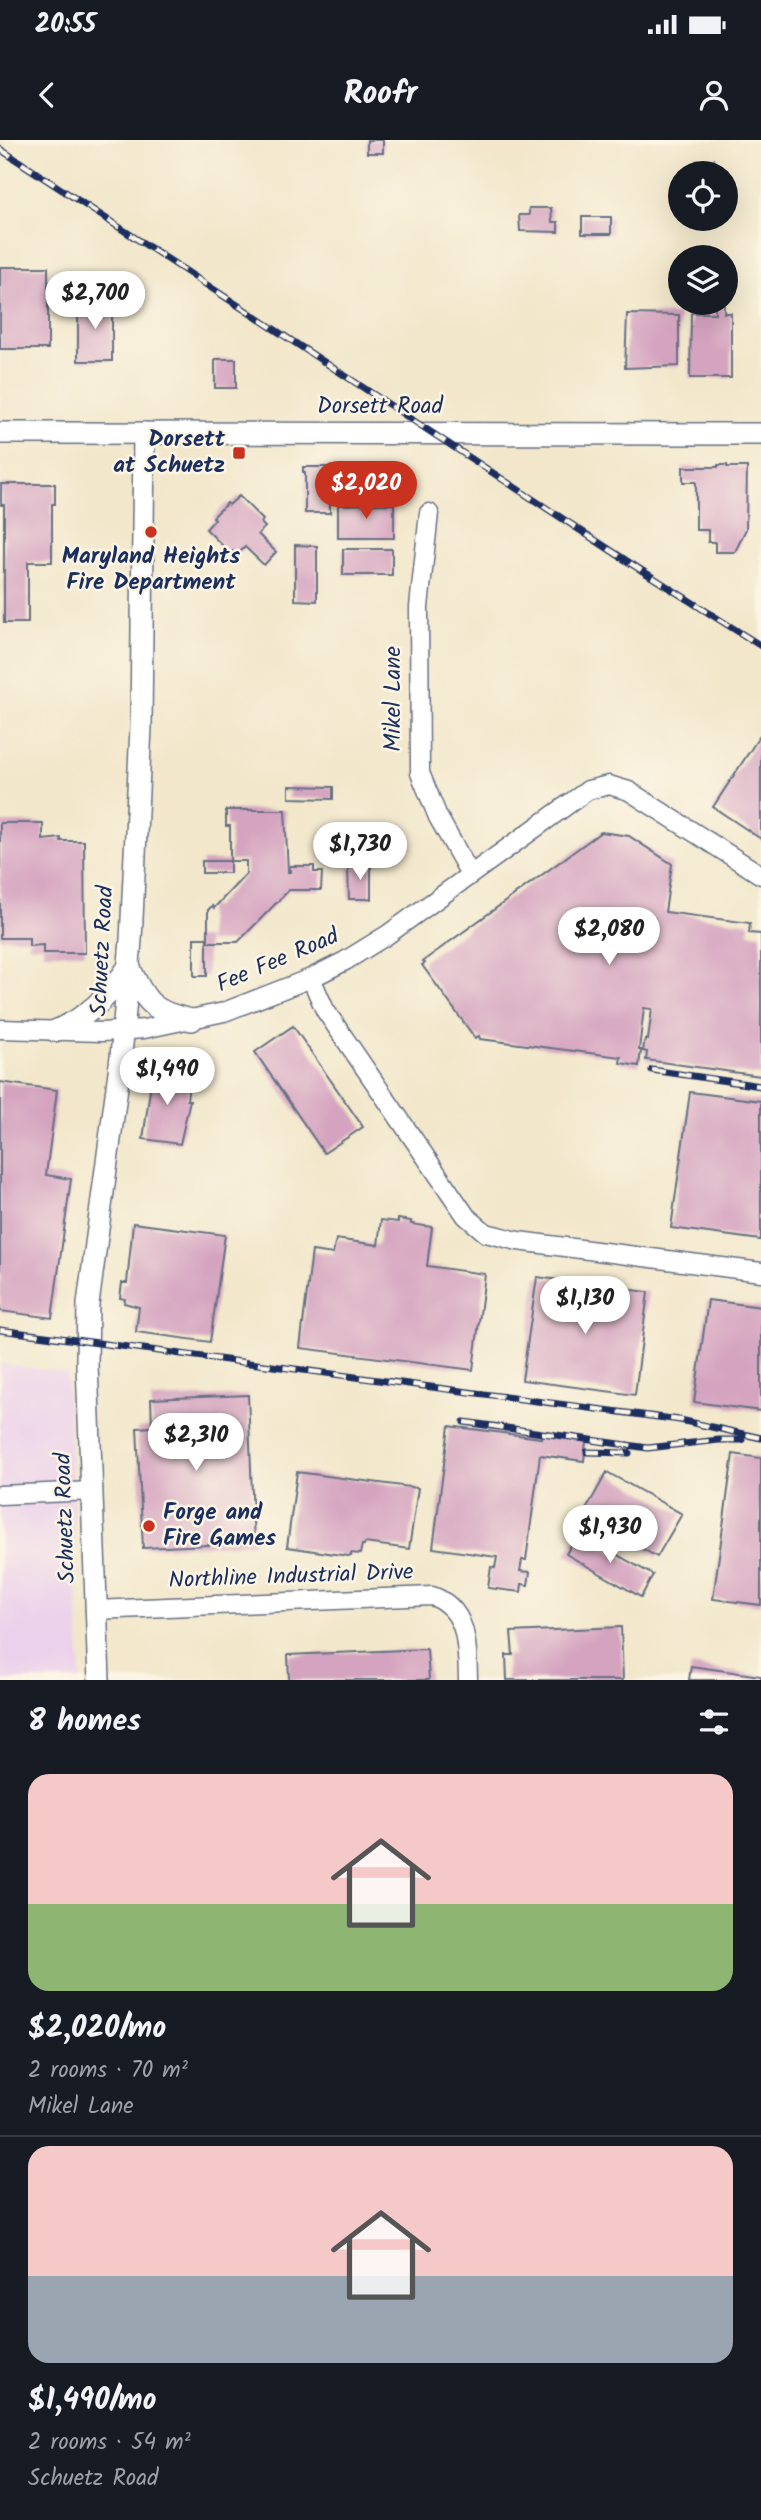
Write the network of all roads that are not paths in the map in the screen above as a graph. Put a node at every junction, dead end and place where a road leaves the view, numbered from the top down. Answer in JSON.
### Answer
{"nodes":[{"id":1,"x":0,"y":433,"type":"edge"},
{"id":2,"x":144,"y":433,"type":"junction"},
{"id":3,"x":761,"y":435,"type":"edge"},
{"id":4,"x":429,"y":513,"type":"dead end"},
{"id":5,"x":470,"y":874,"type":"junction"},
{"id":6,"x":761,"y":875,"type":"edge"},
{"id":7,"x":129,"y":966,"type":"junction"},
{"id":8,"x":311,"y":978,"type":"junction"},
{"id":9,"x":192,"y":1020,"type":"junction"},
{"id":10,"x":0,"y":1029,"type":"edge"},
{"id":11,"x":55,"y":1031,"type":"junction"},
{"id":12,"x":124,"y":1031,"type":"junction"},
{"id":13,"x":761,"y":1272,"type":"edge"},
{"id":14,"x":93,"y":1491,"type":"junction"},
{"id":15,"x":0,"y":1495,"type":"edge"},
{"id":16,"x":95,"y":1610,"type":"junction"},
{"id":17,"x":99,"y":1680,"type":"edge"},
{"id":18,"x":468,"y":1680,"type":"edge"}],
"edges":[{"from":1,"to":2,"type":"main road","name":"Dorsett Road"},
{"from":2,"to":3,"type":"main road","name":"Dorsett Road"},
{"from":2,"to":7,"type":"main road","name":"Schuetz Road"},
{"from":4,"to":5,"type":"street","name":"Mikel Lane"},
{"from":5,"to":6,"type":"street","name":"Fee Fee Road"},
{"from":5,"to":8,"type":"street","name":"Fee Fee Road"},
{"from":7,"to":9,"type":"main road"},
{"from":7,"to":11,"type":"main road"},
{"from":7,"to":12,"type":"main road","name":"Schuetz Road"},
{"from":8,"to":9,"type":"street","name":"Fee Fee Road"},
{"from":8,"to":13,"type":"street"},
{"from":9,"to":12,"type":"street","name":"Fee Fee Road"},
{"from":10,"to":11,"type":"street","name":"Fee Fee Road"},
{"from":11,"to":12,"type":"street","name":"Fee Fee Road"},
{"from":12,"to":14,"type":"main road","name":"Schuetz Road"},
{"from":14,"to":15,"type":"street"},
{"from":14,"to":16,"type":"main road","name":"Schuetz Road"},
{"from":16,"to":17,"type":"main road","name":"Schuetz Road"},
{"from":16,"to":18,"type":"street","name":"Northline Industrial Drive"}]}
